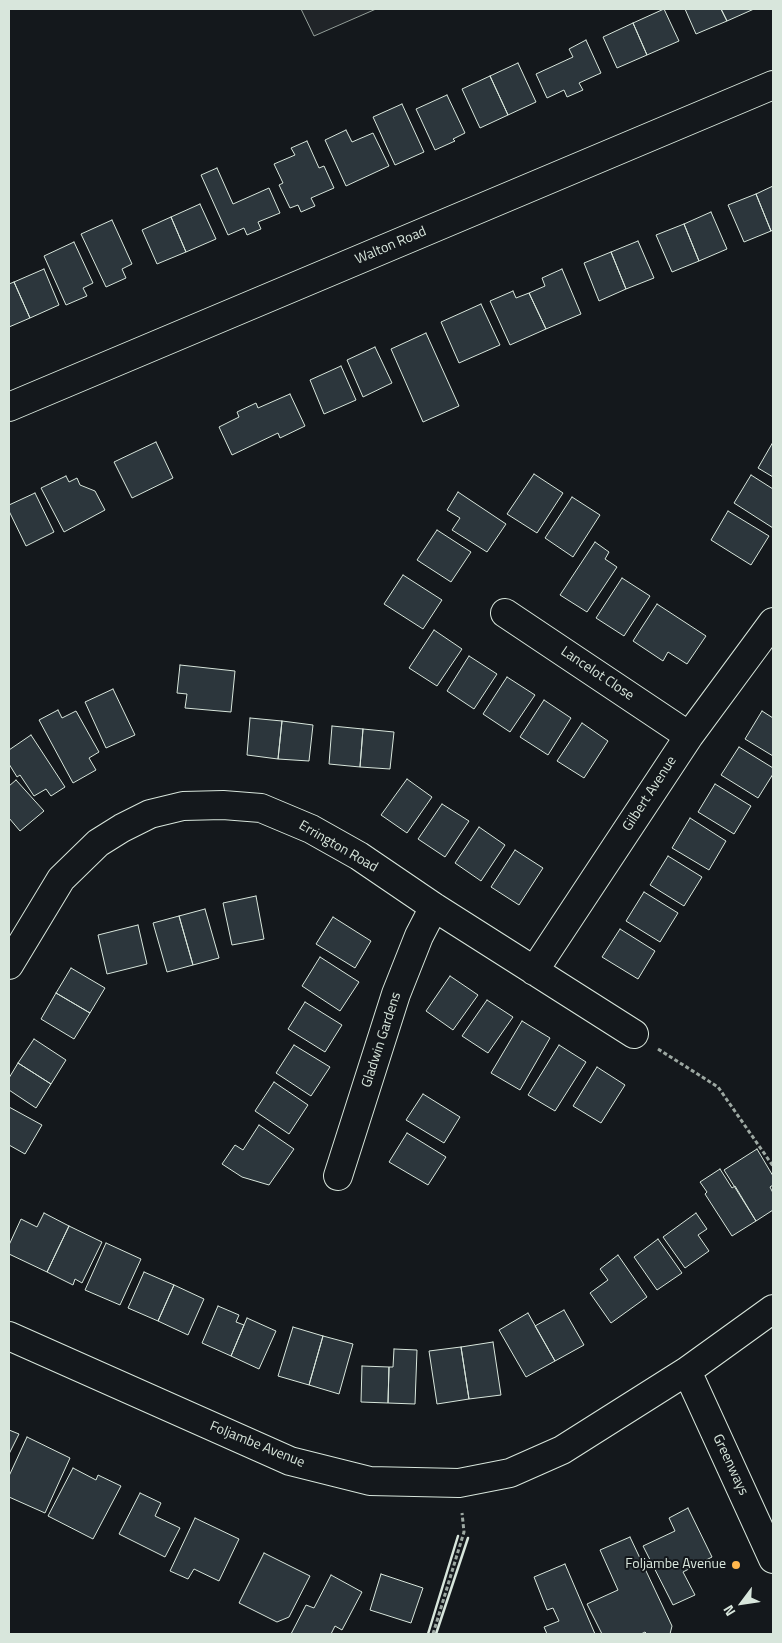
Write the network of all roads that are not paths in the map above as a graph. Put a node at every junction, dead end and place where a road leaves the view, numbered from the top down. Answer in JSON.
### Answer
{"nodes":[{"id":1,"x":773,"y":85,"type":"edge"},
{"id":2,"x":9,"y":407,"type":"edge"},
{"id":3,"x":505,"y":612,"type":"dead end"},
{"id":4,"x":773,"y":622,"type":"edge"},
{"id":5,"x":689,"y":736,"type":"junction"},
{"id":6,"x":434,"y":907,"type":"junction"},
{"id":7,"x":9,"y":965,"type":"edge"},
{"id":8,"x":534,"y":971,"type":"junction"},
{"id":9,"x":634,"y":1034,"type":"road end"},
{"id":10,"x":338,"y":1176,"type":"dead end"},
{"id":11,"x":773,"y":1309,"type":"edge"},
{"id":12,"x":9,"y":1336,"type":"edge"},
{"id":13,"x":687,"y":1371,"type":"junction"},
{"id":14,"x":770,"y":1545,"type":"edge"}],
"edges":[{"from":1,"to":2,"type":"street","name":"Walton Road"},
{"from":3,"to":5,"type":"street","name":"Lancelot Close"},
{"from":4,"to":5,"type":"street","name":"Gilbert Avenue"},
{"from":5,"to":8,"type":"street","name":"Gilbert Avenue"},
{"from":6,"to":7,"type":"street","name":"Errington Road"},
{"from":6,"to":8,"type":"street","name":"Errington Road"},
{"from":6,"to":10,"type":"street","name":"Gladwin Gardens"},
{"from":8,"to":9,"type":"street","name":"Errington Road"},
{"from":11,"to":13,"type":"street","name":"Foljambe Avenue"},
{"from":12,"to":13,"type":"street","name":"Foljambe Avenue"},
{"from":13,"to":14,"type":"street","name":"Greenways"}]}
